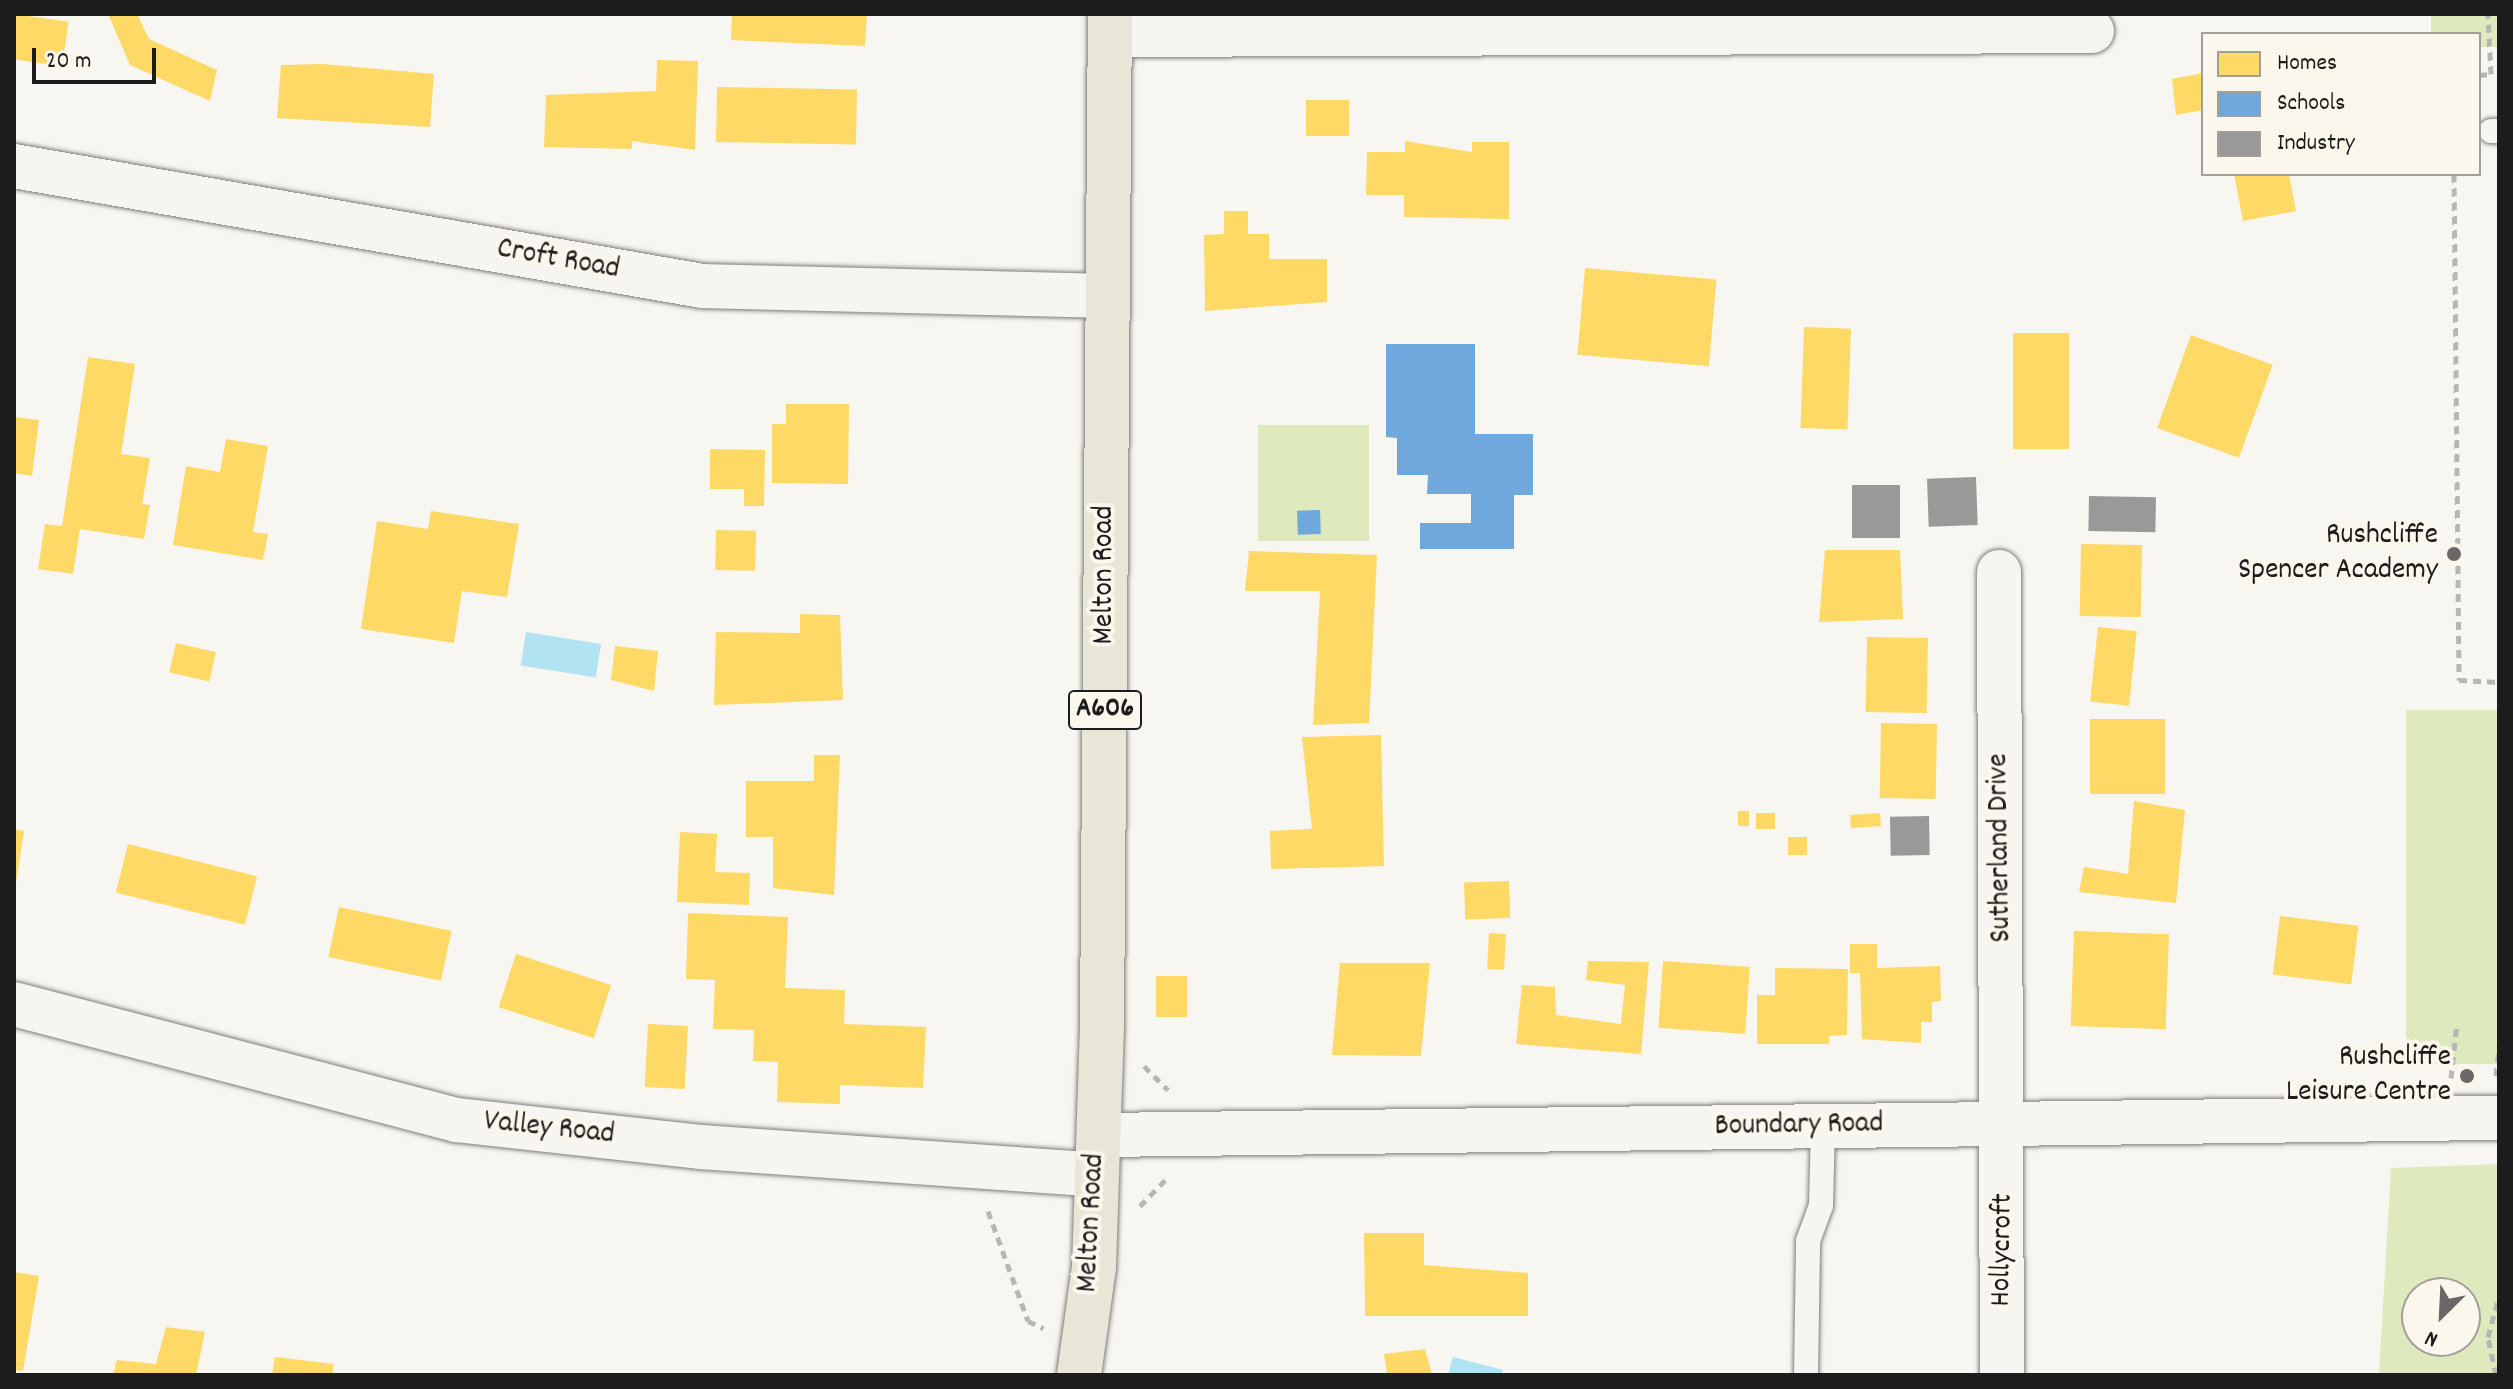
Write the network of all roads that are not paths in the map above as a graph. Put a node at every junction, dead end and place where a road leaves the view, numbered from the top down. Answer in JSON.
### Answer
{"nodes":[{"id":1,"x":1110,"y":24,"type":"edge"},
{"id":2,"x":2092,"y":31,"type":"dead end"},
{"id":3,"x":14,"y":166,"type":"edge"},
{"id":4,"x":1108,"y":296,"type":"junction"},
{"id":5,"x":1999,"y":572,"type":"dead end"},
{"id":6,"x":14,"y":1004,"type":"edge"},
{"id":7,"x":2499,"y":1118,"type":"edge"},
{"id":8,"x":2006,"y":1124,"type":"junction"},
{"id":9,"x":1823,"y":1126,"type":"junction"},
{"id":10,"x":1098,"y":1155,"type":"junction"},
{"id":11,"x":1081,"y":1362,"type":"edge"},
{"id":12,"x":1806,"y":1375,"type":"edge"},
{"id":13,"x":2002,"y":1375,"type":"edge"}],
"edges":[{"from":1,"to":2,"type":"street"},
{"from":1,"to":4,"type":"main road","name":"Melton Road","number":"A606"},
{"from":3,"to":4,"type":"street","name":"Croft Road"},
{"from":4,"to":10,"type":"main road","name":"Melton Road","number":"A606"},
{"from":5,"to":8,"type":"street","name":"Sutherland Drive"},
{"from":6,"to":10,"type":"street","name":"Valley Road"},
{"from":7,"to":8,"type":"street","name":"Boundary Road"},
{"from":8,"to":9,"type":"street","name":"Boundary Road"},
{"from":8,"to":13,"type":"street","name":"Hollycroft"},
{"from":9,"to":10,"type":"street","name":"Boundary Road"},
{"from":9,"to":12,"type":"lane"},
{"from":10,"to":11,"type":"main road","name":"Melton Road","number":"A606"}]}
